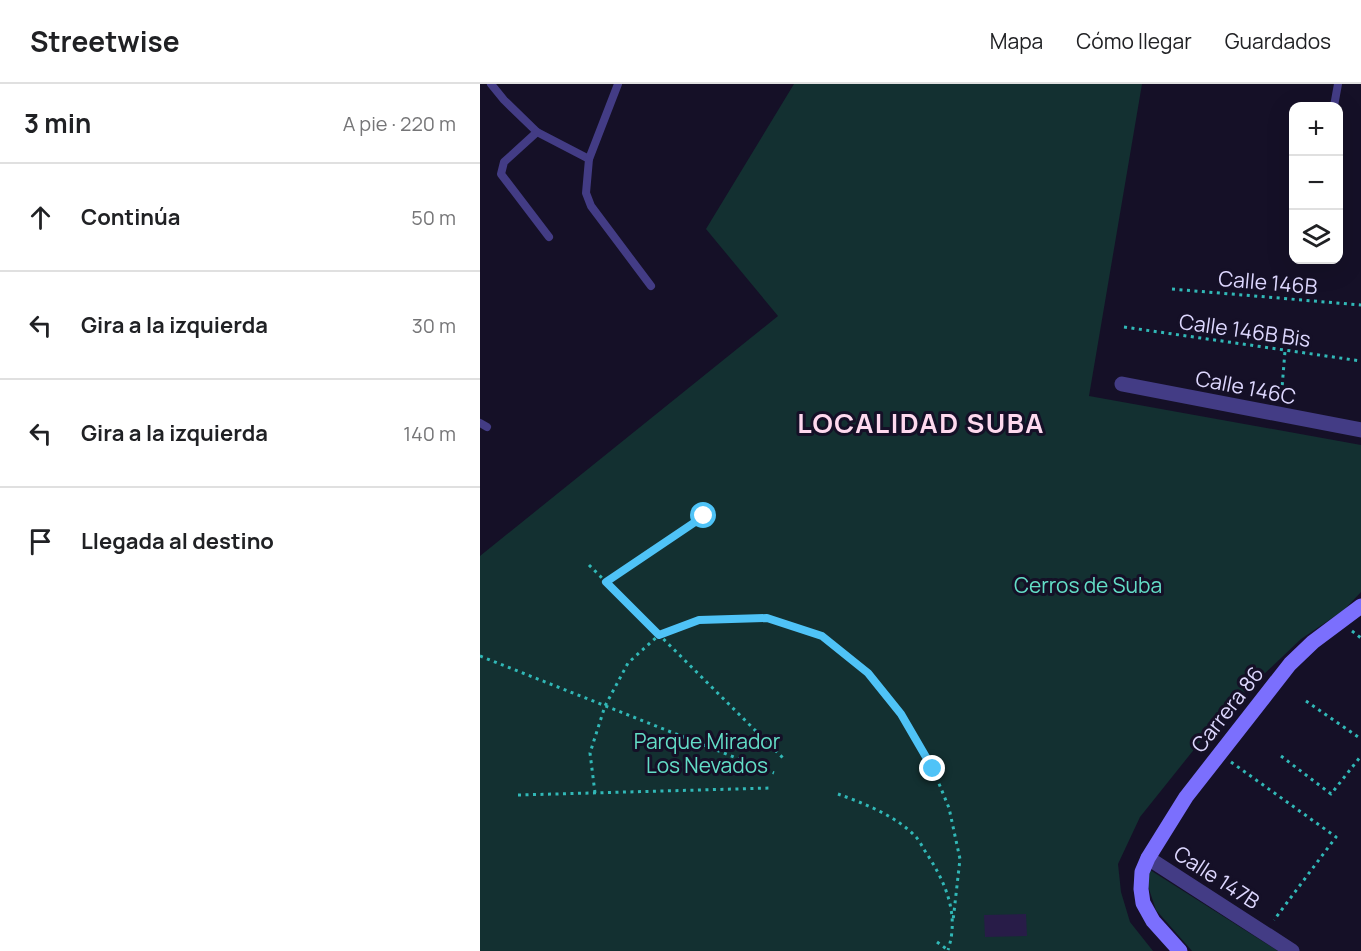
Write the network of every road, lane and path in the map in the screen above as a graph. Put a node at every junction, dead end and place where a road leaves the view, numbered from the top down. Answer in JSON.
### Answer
{"nodes":[{"id":1,"x":491,"y":84,"type":"edge"},
{"id":2,"x":618,"y":84,"type":"edge"},
{"id":3,"x":1338,"y":84,"type":"edge"},
{"id":4,"x":1335,"y":102,"type":"edge"},
{"id":5,"x":537,"y":132,"type":"junction"},
{"id":6,"x":589,"y":159,"type":"junction"},
{"id":7,"x":549,"y":237,"type":"dead end"},
{"id":8,"x":651,"y":286,"type":"dead end"},
{"id":9,"x":1172,"y":289,"type":"dead end"},
{"id":10,"x":1361,"y":305,"type":"edge"},
{"id":11,"x":1124,"y":327,"type":"dead end"},
{"id":12,"x":1285,"y":351,"type":"junction"},
{"id":13,"x":1361,"y":361,"type":"edge"},
{"id":14,"x":1122,"y":384,"type":"dead end"},
{"id":15,"x":1280,"y":415,"type":"junction"},
{"id":16,"x":1361,"y":430,"type":"edge"},
{"id":17,"x":704,"y":516,"type":"dead end"},
{"id":18,"x":589,"y":565,"type":"dead end"},
{"id":19,"x":606,"y":582,"type":"junction"},
{"id":20,"x":1361,"y":606,"type":"edge"},
{"id":21,"x":659,"y":635,"type":"junction"},
{"id":22,"x":480,"y":656,"type":"edge"},
{"id":23,"x":1306,"y":701,"type":"dead end"},
{"id":24,"x":605,"y":706,"type":"junction"},
{"id":25,"x":1361,"y":739,"type":"edge"},
{"id":26,"x":1219,"y":753,"type":"junction"},
{"id":27,"x":1281,"y":756,"type":"dead end"},
{"id":28,"x":1361,"y":756,"type":"edge"},
{"id":29,"x":784,"y":759,"type":"dead end"},
{"id":30,"x":774,"y":773,"type":"dead end"},
{"id":31,"x":771,"y":788,"type":"dead end"},
{"id":32,"x":595,"y":793,"type":"junction"},
{"id":33,"x":838,"y":794,"type":"dead end"},
{"id":34,"x":519,"y":795,"type":"dead end"},
{"id":35,"x":1148,"y":858,"type":"junction"},
{"id":36,"x":953,"y":921,"type":"junction"},
{"id":37,"x":1263,"y":933,"type":"junction"},
{"id":38,"x":937,"y":942,"type":"dead end"},
{"id":39,"x":949,"y":950,"type":"edge"},
{"id":40,"x":1180,"y":951,"type":"edge"},
{"id":41,"x":1292,"y":951,"type":"edge"}],
"edges":[{"from":1,"to":5,"type":"lane"},
{"from":2,"to":6,"type":"lane"},
{"from":3,"to":4,"type":"lane"},
{"from":5,"to":6,"type":"lane"},
{"from":5,"to":7,"type":"lane"},
{"from":6,"to":8,"type":"lane"},
{"from":9,"to":10,"type":"path","name":"Calle 146B"},
{"from":11,"to":12,"type":"path","name":"Calle 146B Bis"},
{"from":12,"to":13,"type":"path","name":"Calle 146B Bis"},
{"from":12,"to":15,"type":"path"},
{"from":14,"to":15,"type":"street","name":"Calle 146C"},
{"from":15,"to":16,"type":"street","name":"Calle 146C"},
{"from":17,"to":19,"type":"path"},
{"from":18,"to":19,"type":"path"},
{"from":19,"to":21,"type":"path"},
{"from":20,"to":26,"type":"street","name":"Carrera 86"},
{"from":21,"to":24,"type":"path"},
{"from":21,"to":29,"type":"path"},
{"from":21,"to":36,"type":"path"},
{"from":22,"to":24,"type":"path"},
{"from":23,"to":25,"type":"path"},
{"from":24,"to":30,"type":"path"},
{"from":24,"to":32,"type":"path"},
{"from":26,"to":35,"type":"street","name":"Carrera 86"},
{"from":26,"to":37,"type":"path"},
{"from":27,"to":28,"type":"path"},
{"from":31,"to":32,"type":"path"},
{"from":32,"to":34,"type":"path"},
{"from":33,"to":36,"type":"path"},
{"from":35,"to":37,"type":"street","name":"Calle 147B"},
{"from":35,"to":40,"type":"street","name":"Calle 147B"},
{"from":36,"to":39,"type":"path"},
{"from":37,"to":41,"type":"street","name":"Calle 147B"},
{"from":38,"to":39,"type":"path"}]}
